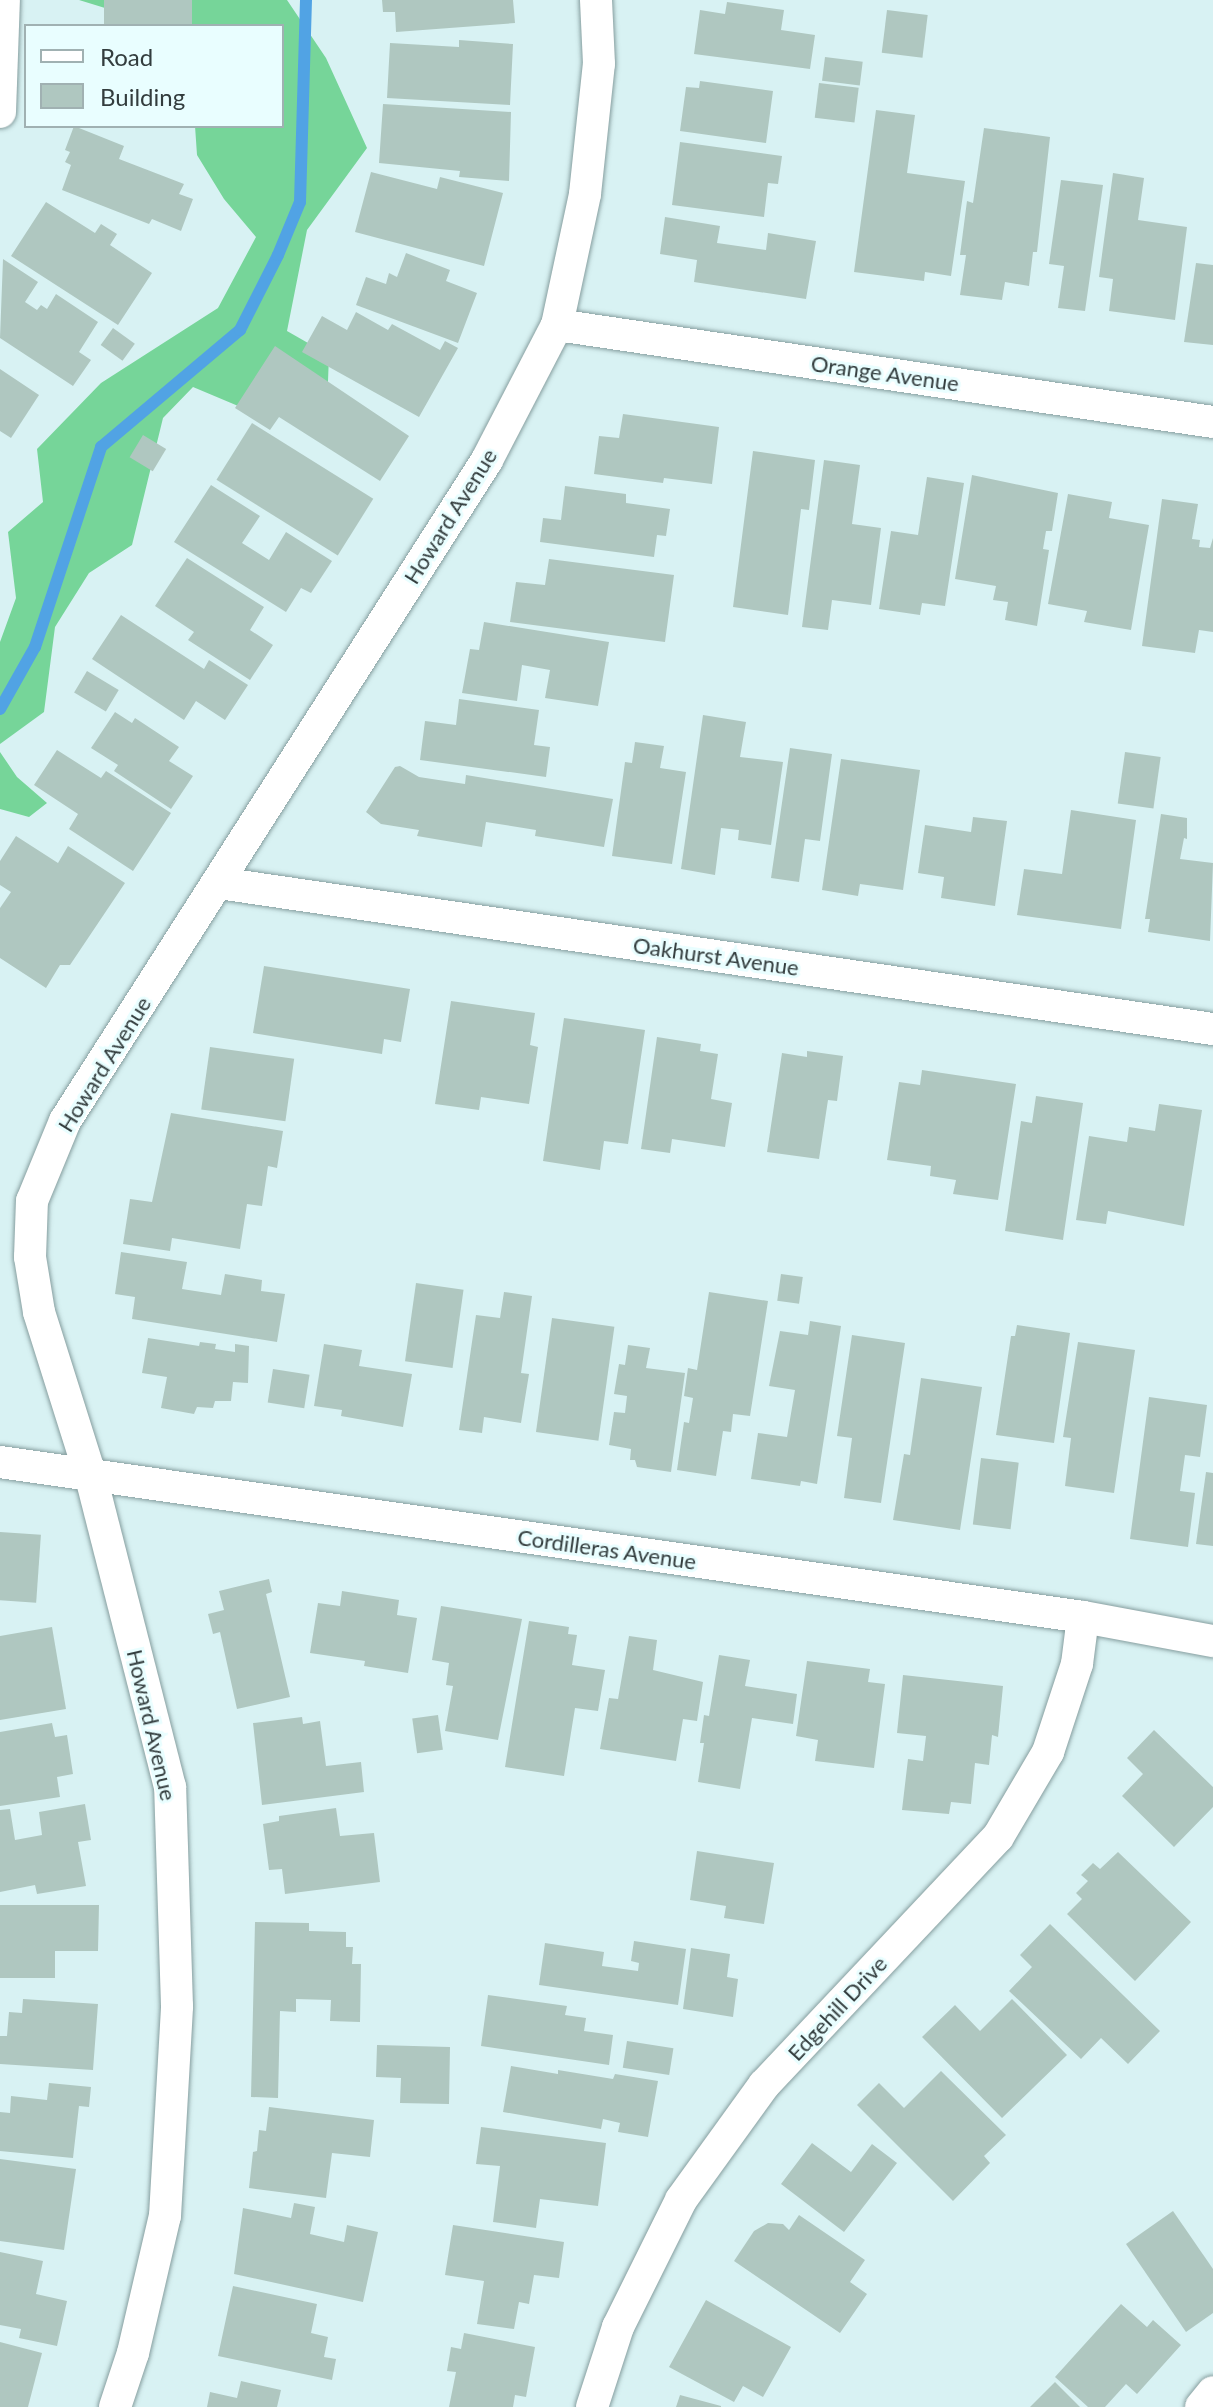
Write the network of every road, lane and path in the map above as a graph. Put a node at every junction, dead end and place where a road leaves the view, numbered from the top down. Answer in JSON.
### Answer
{"nodes":[{"id":1,"x":4,"y":0,"type":"edge"},
{"id":2,"x":596,"y":0,"type":"edge"},
{"id":3,"x":0,"y":112,"type":"edge"},
{"id":4,"x":557,"y":325,"type":"junction"},
{"id":5,"x":1213,"y":422,"type":"edge"},
{"id":6,"x":219,"y":883,"type":"junction"},
{"id":7,"x":1213,"y":1029,"type":"edge"},
{"id":8,"x":0,"y":1462,"type":"edge"},
{"id":9,"x":90,"y":1474,"type":"junction"},
{"id":10,"x":1083,"y":1617,"type":"junction"},
{"id":11,"x":1213,"y":1641,"type":"edge"},
{"id":12,"x":1213,"y":2392,"type":"edge"},
{"id":13,"x":115,"y":2407,"type":"edge"},
{"id":14,"x":592,"y":2407,"type":"edge"},
{"id":15,"x":1201,"y":2407,"type":"edge"}],
"edges":[{"from":1,"to":3,"type":"street"},
{"from":2,"to":4,"type":"street","name":"Howard Avenue"},
{"from":4,"to":5,"type":"street","name":"Orange Avenue"},
{"from":4,"to":6,"type":"street","name":"Howard Avenue"},
{"from":6,"to":7,"type":"street","name":"Oakhurst Avenue"},
{"from":6,"to":9,"type":"street","name":"Howard Avenue"},
{"from":8,"to":9,"type":"street","name":"Cordilleras Avenue"},
{"from":9,"to":10,"type":"street","name":"Cordilleras Avenue"},
{"from":9,"to":13,"type":"street","name":"Howard Avenue"},
{"from":10,"to":11,"type":"street","name":"Cordilleras Avenue"},
{"from":10,"to":14,"type":"street","name":"Edgehill Drive"},
{"from":12,"to":15,"type":"street"}]}
